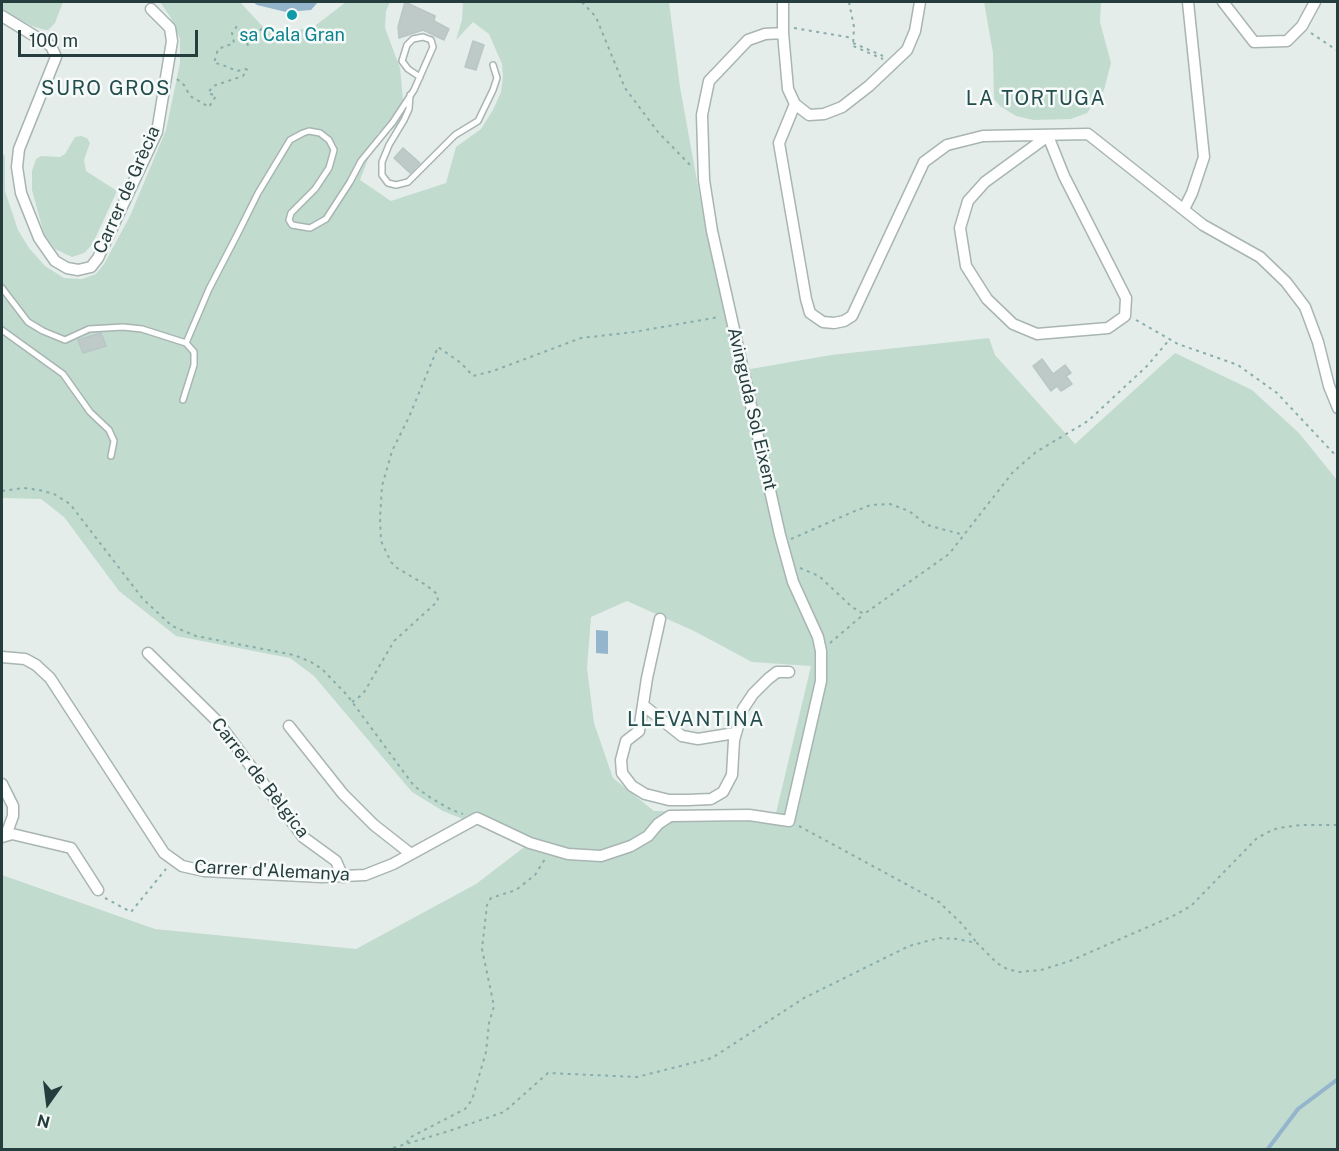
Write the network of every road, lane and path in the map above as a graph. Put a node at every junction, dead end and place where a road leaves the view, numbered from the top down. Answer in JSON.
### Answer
{"nodes":[{"id":1,"x":582,"y":2,"type":"edge"},
{"id":2,"x":783,"y":2,"type":"edge"},
{"id":3,"x":849,"y":2,"type":"edge"},
{"id":4,"x":920,"y":2,"type":"edge"},
{"id":5,"x":1188,"y":2,"type":"edge"},
{"id":6,"x":1223,"y":2,"type":"edge"},
{"id":7,"x":1315,"y":2,"type":"edge"},
{"id":8,"x":151,"y":9,"type":"dead end"},
{"id":9,"x":2,"y":16,"type":"edge"},
{"id":10,"x":1302,"y":26,"type":"junction"},
{"id":11,"x":264,"y":28,"type":"dead end"},
{"id":12,"x":794,"y":28,"type":"dead end"},
{"id":13,"x":783,"y":33,"type":"junction"},
{"id":14,"x":853,"y":38,"type":"junction"},
{"id":15,"x":1338,"y":51,"type":"edge"},
{"id":16,"x":886,"y":59,"type":"dead end"},
{"id":17,"x":493,"y":65,"type":"dead end"},
{"id":18,"x":166,"y":74,"type":"junction"},
{"id":19,"x":420,"y":76,"type":"junction"},
{"id":20,"x":411,"y":93,"type":"junction"},
{"id":21,"x":795,"y":104,"type":"junction"},
{"id":22,"x":1048,"y":136,"type":"junction"},
{"id":23,"x":704,"y":180,"type":"junction"},
{"id":24,"x":1184,"y":210,"type":"junction"},
{"id":25,"x":2,"y":288,"type":"edge"},
{"id":26,"x":730,"y":315,"type":"junction"},
{"id":27,"x":1125,"y":316,"type":"junction"},
{"id":28,"x":2,"y":330,"type":"edge"},
{"id":29,"x":1170,"y":339,"type":"junction"},
{"id":30,"x":186,"y":343,"type":"junction"},
{"id":31,"x":183,"y":400,"type":"dead end"},
{"id":32,"x":1338,"y":408,"type":"edge"},
{"id":33,"x":111,"y":456,"type":"dead end"},
{"id":34,"x":1338,"y":458,"type":"edge"},
{"id":35,"x":2,"y":491,"type":"edge"},
{"id":36,"x":964,"y":534,"type":"junction"},
{"id":37,"x":782,"y":542,"type":"junction"},
{"id":38,"x":788,"y":568,"type":"junction"},
{"id":39,"x":864,"y":614,"type":"junction"},
{"id":40,"x":660,"y":619,"type":"dead end"},
{"id":41,"x":820,"y":647,"type":"junction"},
{"id":42,"x":148,"y":653,"type":"dead end"},
{"id":43,"x":2,"y":657,"type":"edge"},
{"id":44,"x":789,"y":672,"type":"dead end"},
{"id":45,"x":352,"y":702,"type":"junction"},
{"id":46,"x":643,"y":705,"type":"junction"},
{"id":47,"x":289,"y":726,"type":"dead end"},
{"id":48,"x":735,"y":733,"type":"junction"},
{"id":49,"x":2,"y":784,"type":"edge"},
{"id":50,"x":669,"y":800,"type":"junction"},
{"id":51,"x":670,"y":816,"type":"junction"},
{"id":52,"x":477,"y":818,"type":"junction"},
{"id":53,"x":789,"y":820,"type":"junction"},
{"id":54,"x":1338,"y":825,"type":"edge"},
{"id":55,"x":4,"y":836,"type":"edge"},
{"id":56,"x":551,"y":849,"type":"junction"},
{"id":57,"x":411,"y":854,"type":"junction"},
{"id":58,"x":174,"y":860,"type":"junction"},
{"id":59,"x":343,"y":877,"type":"junction"},
{"id":60,"x":98,"y":890,"type":"joint"},
{"id":61,"x":977,"y":943,"type":"junction"},
{"id":62,"x":407,"y":1143,"type":"junction"},
{"id":63,"x":386,"y":1149,"type":"edge"}],
"edges":[{"from":1,"to":23,"type":"path"},
{"from":2,"to":13,"type":"street"},
{"from":3,"to":14,"type":"path"},
{"from":4,"to":21,"type":"street"},
{"from":5,"to":24,"type":"street"},
{"from":6,"to":10,"type":"street"},
{"from":7,"to":10,"type":"street"},
{"from":8,"to":18,"type":"street","name":"Carrer de Grècia"},
{"from":9,"to":18,"type":"street","name":"Carrer de Grècia"},
{"from":10,"to":15,"type":"path"},
{"from":11,"to":18,"type":"path"},
{"from":12,"to":14,"type":"path"},
{"from":13,"to":21,"type":"street"},
{"from":13,"to":23,"type":"street","name":"Avinguda Sol Eixent"},
{"from":14,"to":16,"type":"path"},
{"from":17,"to":20,"type":"lane"},
{"from":19,"to":19,"type":"lane"},
{"from":19,"to":20,"type":"lane"},
{"from":20,"to":30,"type":"lane"},
{"from":21,"to":22,"type":"street"},
{"from":22,"to":24,"type":"street"},
{"from":22,"to":27,"type":"street"},
{"from":22,"to":27,"type":"street"},
{"from":23,"to":26,"type":"street","name":"Avinguda Sol Eixent"},
{"from":24,"to":32,"type":"street"},
{"from":25,"to":30,"type":"lane"},
{"from":26,"to":37,"type":"street","name":"Avinguda Sol Eixent"},
{"from":26,"to":45,"type":"path"},
{"from":27,"to":29,"type":"path"},
{"from":28,"to":33,"type":"lane"},
{"from":29,"to":34,"type":"path"},
{"from":29,"to":36,"type":"path"},
{"from":30,"to":31,"type":"lane"},
{"from":35,"to":45,"type":"path"},
{"from":36,"to":37,"type":"path"},
{"from":36,"to":39,"type":"path"},
{"from":37,"to":38,"type":"street","name":"Avinguda Sol Eixent"},
{"from":38,"to":39,"type":"path"},
{"from":38,"to":41,"type":"street","name":"Avinguda Sol Eixent"},
{"from":39,"to":41,"type":"path"},
{"from":40,"to":46,"type":"street"},
{"from":41,"to":53,"type":"street","name":"Avinguda Sol Eixent"},
{"from":42,"to":59,"type":"street","name":"Carrer de Bèlgica"},
{"from":43,"to":58,"type":"street","name":"Carrer d'Alemanya"},
{"from":44,"to":48,"type":"street"},
{"from":45,"to":52,"type":"path"},
{"from":46,"to":48,"type":"street"},
{"from":46,"to":50,"type":"street"},
{"from":47,"to":57,"type":"street"},
{"from":48,"to":50,"type":"street"},
{"from":49,"to":55,"type":"street"},
{"from":50,"to":51,"type":"street"},
{"from":51,"to":53,"type":"street"},
{"from":51,"to":56,"type":"street"},
{"from":52,"to":56,"type":"street"},
{"from":52,"to":57,"type":"street","name":"Carrer d'Alemanya"},
{"from":53,"to":61,"type":"path"},
{"from":54,"to":61,"type":"path"},
{"from":55,"to":60,"type":"street"},
{"from":56,"to":62,"type":"path"},
{"from":57,"to":59,"type":"street","name":"Carrer d'Alemanya"},
{"from":58,"to":59,"type":"street","name":"Carrer d'Alemanya"},
{"from":58,"to":60,"type":"path"},
{"from":61,"to":62,"type":"path"},
{"from":62,"to":63,"type":"path"}]}
